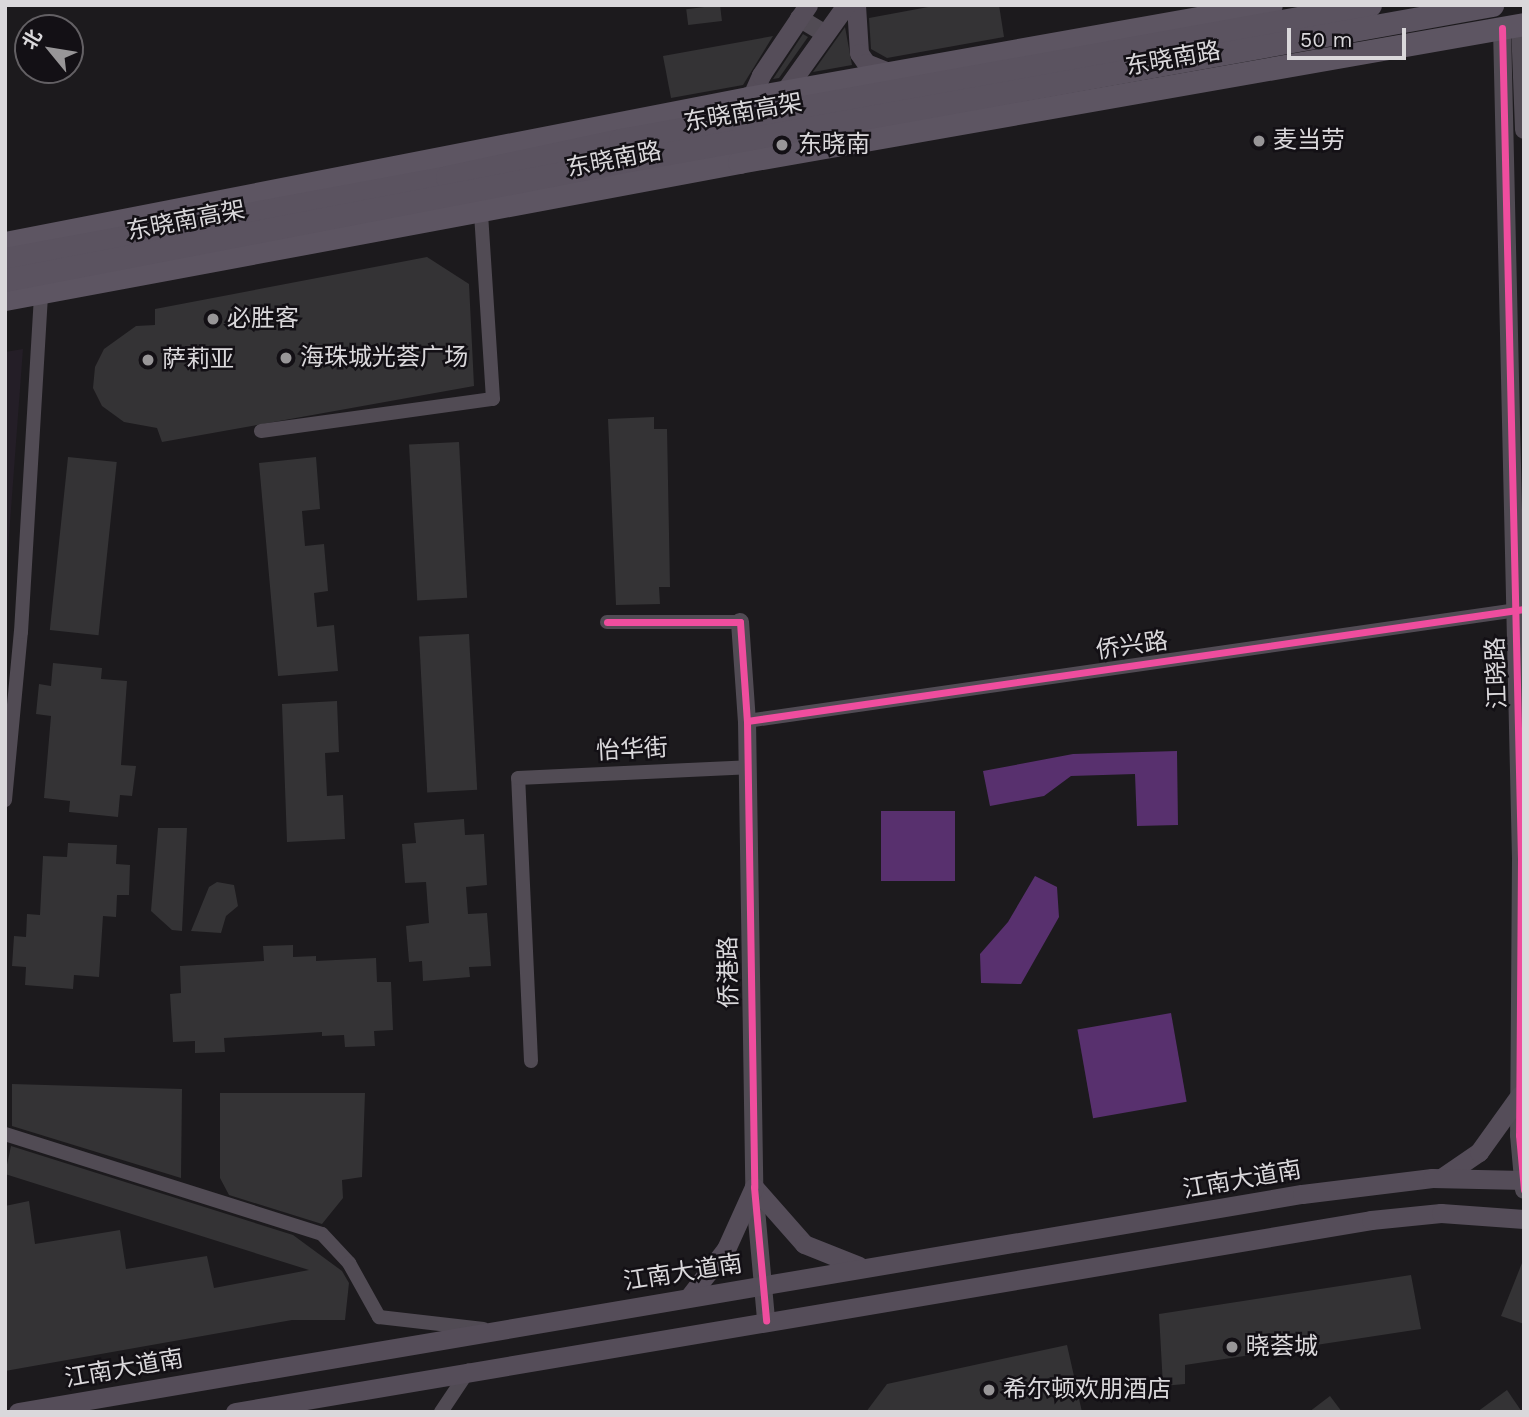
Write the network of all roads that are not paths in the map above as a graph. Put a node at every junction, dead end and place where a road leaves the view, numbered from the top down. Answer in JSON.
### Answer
{"nodes":[{"id":1,"x":846,"y":5,"type":"edge"},
{"id":2,"x":856,"y":5,"type":"edge"},
{"id":3,"x":1272,"y":5,"type":"edge"},
{"id":4,"x":1370,"y":5,"type":"edge"},
{"id":5,"x":1492,"y":5,"type":"edge"},
{"id":6,"x":803,"y":12,"type":"edge"},
{"id":7,"x":1515,"y":26,"type":"edge"},
{"id":8,"x":826,"y":34,"type":"junction"},
{"id":9,"x":927,"y":66,"type":"junction"},
{"id":10,"x":891,"y":73,"type":"junction"},
{"id":11,"x":784,"y":92,"type":"junction"},
{"id":12,"x":748,"y":98,"type":"junction"},
{"id":13,"x":933,"y":127,"type":"junction"},
{"id":14,"x":1524,"y":130,"type":"edge"},
{"id":15,"x":739,"y":162,"type":"junction"},
{"id":16,"x":481,"y":212,"type":"junction"},
{"id":17,"x":5,"y":243,"type":"edge"},
{"id":18,"x":5,"y":259,"type":"edge"},
{"id":19,"x":5,"y":281,"type":"edge"},
{"id":20,"x":41,"y":292,"type":"junction"},
{"id":21,"x":5,"y":299,"type":"edge"},
{"id":22,"x":261,"y":431,"type":"dead end"},
{"id":23,"x":1519,"y":610,"type":"edge"},
{"id":24,"x":607,"y":622,"type":"dead end"},
{"id":25,"x":740,"y":622,"type":"joint"},
{"id":26,"x":747,"y":722,"type":"junction"},
{"id":27,"x":748,"y":767,"type":"junction"},
{"id":28,"x":5,"y":800,"type":"edge"},
{"id":29,"x":1522,"y":859,"type":"edge"},
{"id":30,"x":1523,"y":961,"type":"edge"},
{"id":31,"x":531,"y":1062,"type":"dead end"},
{"id":32,"x":1520,"y":1095,"type":"junction"},
{"id":33,"x":5,"y":1134,"type":"edge"},
{"id":34,"x":1441,"y":1178,"type":"junction"},
{"id":35,"x":1523,"y":1183,"type":"edge"},
{"id":36,"x":754,"y":1187,"type":"junction"},
{"id":37,"x":1524,"y":1219,"type":"edge"},
{"id":38,"x":866,"y":1268,"type":"junction"},
{"id":39,"x":763,"y":1285,"type":"junction"},
{"id":40,"x":689,"y":1297,"type":"junction"},
{"id":41,"x":766,"y":1320,"type":"junction"},
{"id":42,"x":487,"y":1330,"type":"junction"},
{"id":43,"x":469,"y":1370,"type":"junction"},
{"id":44,"x":18,"y":1412,"type":"edge"},
{"id":45,"x":235,"y":1412,"type":"edge"},
{"id":46,"x":441,"y":1412,"type":"edge"}],
"edges":[{"from":1,"to":8,"type":"main road"},
{"from":2,"to":10,"type":"main road"},
{"from":3,"to":9,"type":"main road","name":"东晓南路"},
{"from":4,"to":18,"type":"highway","name":"东晓南高架","bridge":true},
{"from":5,"to":19,"type":"highway","name":"东晓南高架","bridge":true},
{"from":6,"to":8,"type":"street"},
{"from":6,"to":12,"type":"main road"},
{"from":7,"to":13,"type":"main road","name":"东晓南路"},
{"from":7,"to":14,"type":"street"},
{"from":7,"to":23,"type":"street","name":"江晓路"},
{"from":8,"to":11,"type":"main road"},
{"from":9,"to":10,"type":"main road","name":"东晓南路"},
{"from":9,"to":13,"type":"main road"},
{"from":10,"to":11,"type":"main road","name":"东晓南路"},
{"from":11,"to":12,"type":"main road","name":"东晓南路"},
{"from":11,"to":15,"type":"main road"},
{"from":12,"to":15,"type":"main road"},
{"from":12,"to":17,"type":"main road","name":"东晓南路"},
{"from":13,"to":15,"type":"main road","name":"东晓南路"},
{"from":15,"to":16,"type":"main road","name":"东晓南路"},
{"from":16,"to":20,"type":"main road","name":"东晓南路"},
{"from":16,"to":22,"type":"street"},
{"from":20,"to":21,"type":"main road","name":"东晓南路"},
{"from":20,"to":28,"type":"street"},
{"from":23,"to":26,"type":"street","name":"侨兴路"},
{"from":23,"to":29,"type":"street","name":"江晓路"},
{"from":24,"to":25,"type":"street"},
{"from":25,"to":26,"type":"street","name":"侨港路"},
{"from":26,"to":27,"type":"street","name":"侨港路"},
{"from":27,"to":31,"type":"street","name":"怡华街"},
{"from":27,"to":36,"type":"street","name":"侨港路"},
{"from":29,"to":30,"type":"street","name":"江晓路"},
{"from":30,"to":32,"type":"street","name":"江晓路"},
{"from":32,"to":34,"type":"main road"},
{"from":32,"to":35,"type":"street","name":"江晓路"},
{"from":33,"to":42,"type":"street"},
{"from":34,"to":35,"type":"main road","name":"江南大道南"},
{"from":34,"to":38,"type":"main road","name":"江南大道南"},
{"from":36,"to":38,"type":"main road"},
{"from":36,"to":39,"type":"street","name":"侨港路"},
{"from":36,"to":40,"type":"main road"},
{"from":37,"to":41,"type":"main road"},
{"from":38,"to":39,"type":"main road","name":"江南大道南"},
{"from":39,"to":40,"type":"main road","name":"江南大道南"},
{"from":39,"to":41,"type":"street","name":"侨港路"},
{"from":40,"to":42,"type":"main road","name":"江南大道南"},
{"from":41,"to":43,"type":"main road"},
{"from":42,"to":44,"type":"main road","name":"江南大道南"},
{"from":43,"to":45,"type":"main road"},
{"from":43,"to":46,"type":"street"}]}
